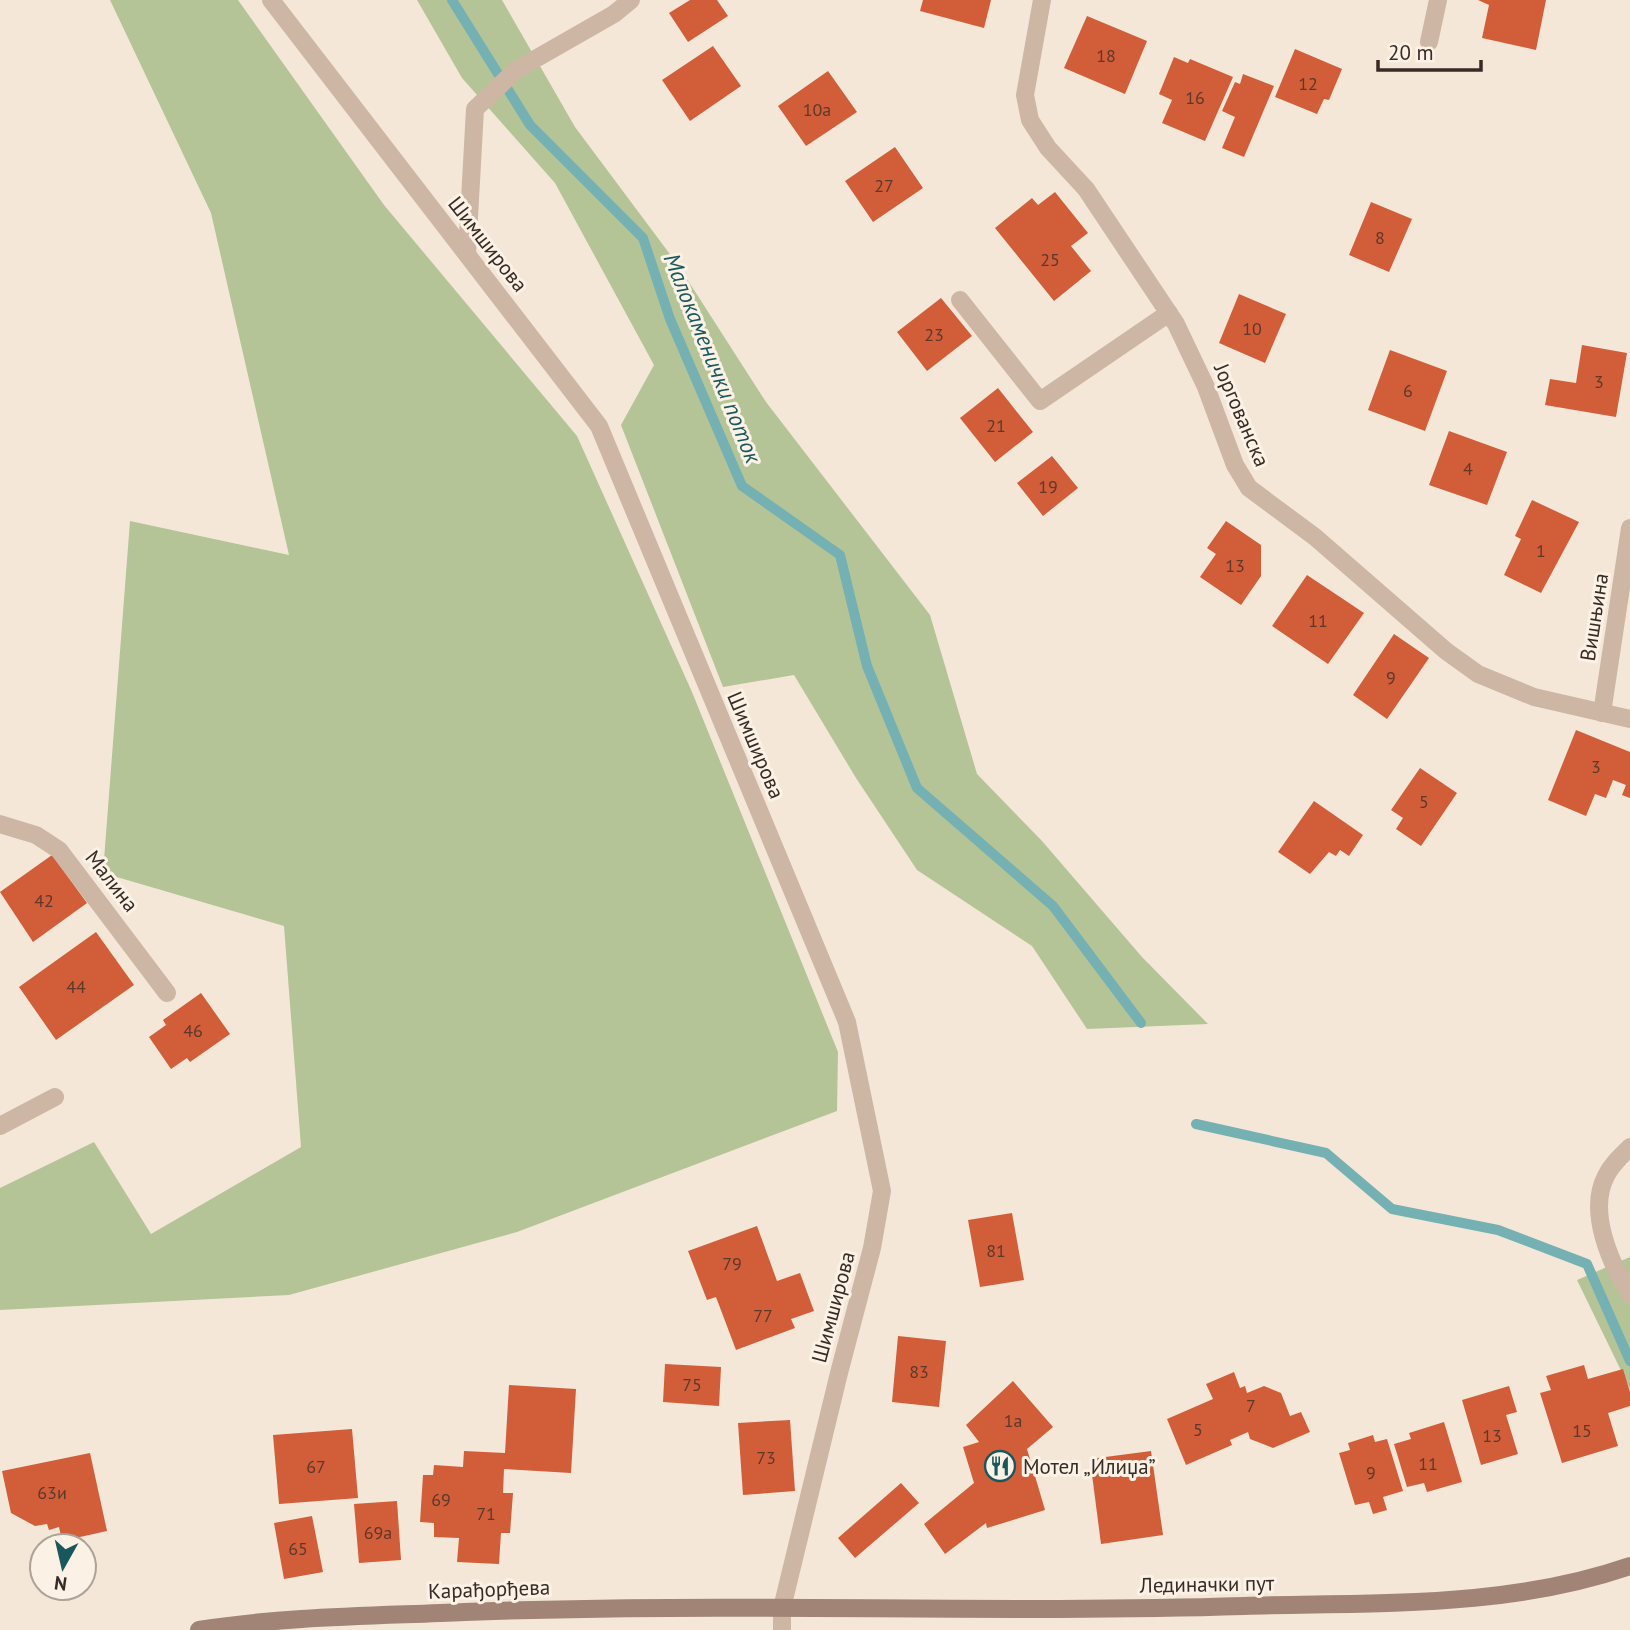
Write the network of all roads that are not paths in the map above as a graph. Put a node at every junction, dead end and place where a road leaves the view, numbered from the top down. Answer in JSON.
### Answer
{"nodes":[{"id":1,"x":271,"y":0,"type":"edge"},
{"id":2,"x":631,"y":0,"type":"edge"},
{"id":3,"x":1042,"y":0,"type":"edge"},
{"id":4,"x":1438,"y":0,"type":"edge"},
{"id":5,"x":1429,"y":42,"type":"dead end"},
{"id":6,"x":467,"y":254,"type":"junction"},
{"id":7,"x":960,"y":300,"type":"dead end"},
{"id":8,"x":1169,"y":313,"type":"junction"},
{"id":9,"x":1630,"y":528,"type":"edge"},
{"id":10,"x":1602,"y":713,"type":"junction"},
{"id":11,"x":1630,"y":719,"type":"edge"},
{"id":12,"x":0,"y":824,"type":"edge"},
{"id":13,"x":167,"y":993,"type":"dead end"},
{"id":14,"x":55,"y":1097,"type":"dead end"},
{"id":15,"x":0,"y":1126,"type":"edge"},
{"id":16,"x":1630,"y":1147,"type":"edge"},
{"id":17,"x":1630,"y":1295,"type":"edge"},
{"id":18,"x":1630,"y":1566,"type":"edge"},
{"id":19,"x":782,"y":1608,"type":"junction"},
{"id":20,"x":199,"y":1630,"type":"edge"},
{"id":21,"x":782,"y":1630,"type":"edge"}],
"edges":[{"from":1,"to":6,"type":"street","name":"Шимширова"},
{"from":2,"to":6,"type":"street"},
{"from":3,"to":8,"type":"street","name":"Јоргованска"},
{"from":4,"to":5,"type":"street"},
{"from":6,"to":19,"type":"street","name":"Шимширова"},
{"from":7,"to":8,"type":"street"},
{"from":8,"to":10,"type":"street","name":"Јоргованска"},
{"from":9,"to":10,"type":"street","name":"Вишњина"},
{"from":10,"to":11,"type":"street","name":"Јоргованска"},
{"from":12,"to":13,"type":"street","name":"Малина"},
{"from":14,"to":15,"type":"street"},
{"from":16,"to":17,"type":"street"},
{"from":18,"to":19,"type":"main road","name":"Лединачки пут"},
{"from":19,"to":20,"type":"main road","name":"Карађорђева"},
{"from":19,"to":21,"type":"street","name":"Шимширова"}]}
